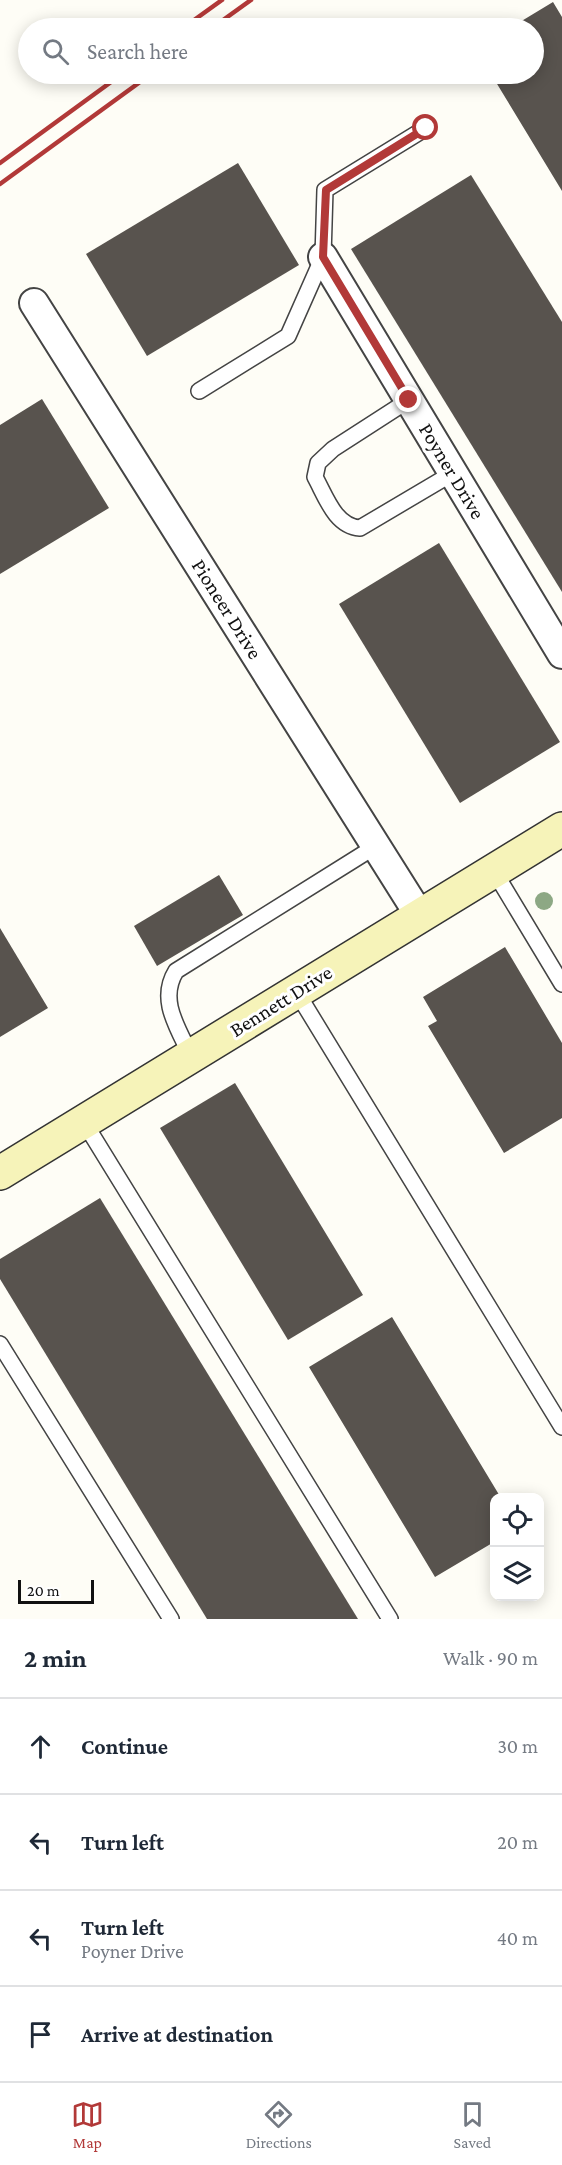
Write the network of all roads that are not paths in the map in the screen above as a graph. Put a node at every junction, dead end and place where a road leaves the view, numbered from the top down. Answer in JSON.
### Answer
{"nodes":[{"id":1,"x":426,"y":128,"type":"dead end"},
{"id":2,"x":323,"y":257,"type":"junction"},
{"id":3,"x":34,"y":303,"type":"dead end"},
{"id":4,"x":199,"y":391,"type":"dead end"},
{"id":5,"x":409,"y":400,"type":"junction"},
{"id":6,"x":453,"y":473,"type":"junction"},
{"id":7,"x":562,"y":654,"type":"edge"},
{"id":8,"x":562,"y":829,"type":"edge"},
{"id":9,"x":376,"y":846,"type":"junction"},
{"id":10,"x":494,"y":870,"type":"junction"},
{"id":11,"x":420,"y":916,"type":"junction"},
{"id":12,"x":562,"y":984,"type":"edge"},
{"id":13,"x":296,"y":992,"type":"junction"},
{"id":14,"x":191,"y":1056,"type":"junction"},
{"id":15,"x":84,"y":1122,"type":"junction"},
{"id":16,"x":0,"y":1173,"type":"edge"},
{"id":17,"x":0,"y":1344,"type":"edge"},
{"id":18,"x":562,"y":1427,"type":"edge"},
{"id":19,"x":171,"y":1619,"type":"edge"},
{"id":20,"x":390,"y":1619,"type":"edge"}],
"edges":[{"from":1,"to":2,"type":"lane"},
{"from":2,"to":4,"type":"lane"},
{"from":2,"to":5,"type":"street","name":"Poyner Drive"},
{"from":3,"to":9,"type":"street","name":"Pioneer Drive"},
{"from":5,"to":6,"type":"street","name":"Poyner Drive"},
{"from":5,"to":6,"type":"lane"},
{"from":6,"to":7,"type":"street","name":"Poyner Drive"},
{"from":8,"to":10,"type":"street","name":"Bennett Drive"},
{"from":9,"to":11,"type":"street","name":"Pioneer Drive"},
{"from":9,"to":14,"type":"lane"},
{"from":10,"to":11,"type":"street","name":"Bennett Drive"},
{"from":10,"to":12,"type":"lane"},
{"from":11,"to":13,"type":"street","name":"Bennett Drive"},
{"from":13,"to":14,"type":"street","name":"Bennett Drive"},
{"from":13,"to":18,"type":"lane"},
{"from":14,"to":15,"type":"street","name":"Bennett Drive"},
{"from":15,"to":16,"type":"street","name":"Bennett Drive"},
{"from":15,"to":20,"type":"lane"},
{"from":17,"to":19,"type":"lane"}]}
